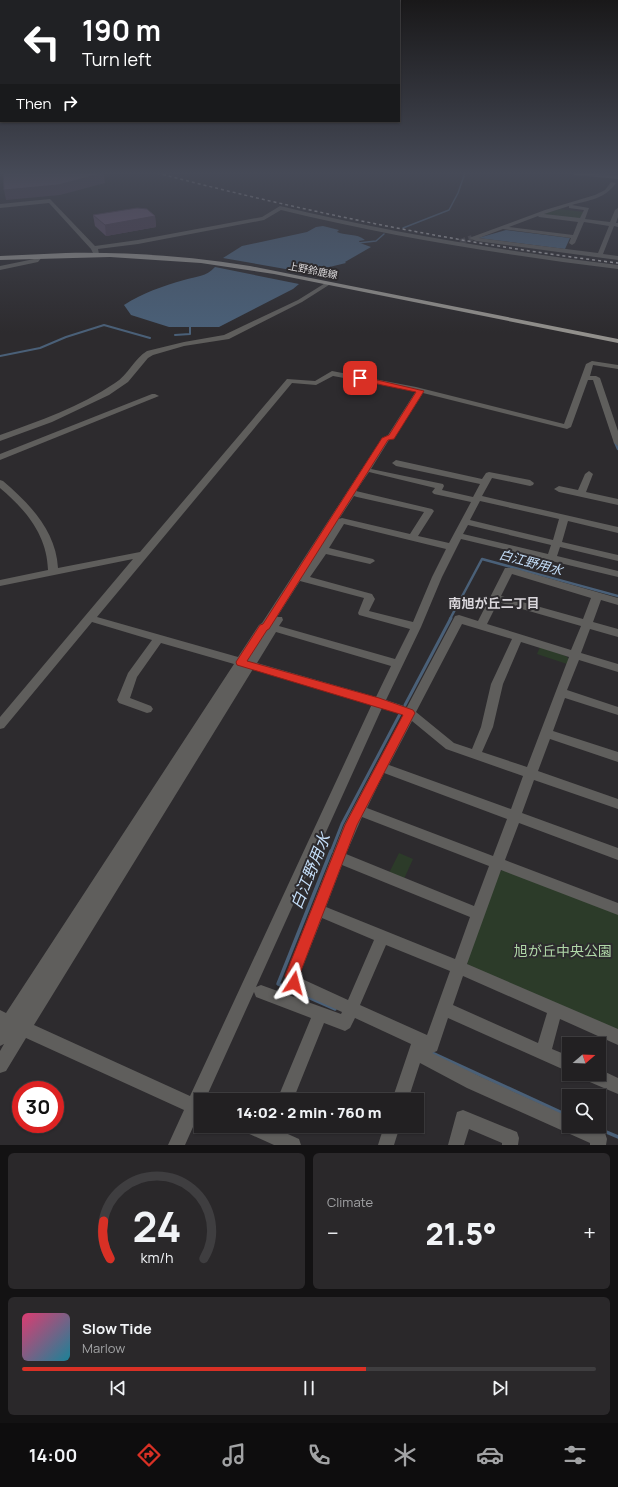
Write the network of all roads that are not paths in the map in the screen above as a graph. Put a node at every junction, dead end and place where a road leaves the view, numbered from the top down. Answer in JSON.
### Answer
{"nodes":[{"id":1,"x":73,"y":226,"type":"edge"},
{"id":2,"x":220,"y":226,"type":"edge"},
{"id":3,"x":361,"y":226,"type":"edge"},
{"id":4,"x":508,"y":226,"type":"edge"},
{"id":5,"x":529,"y":226,"type":"edge"},
{"id":6,"x":555,"y":226,"type":"edge"},
{"id":7,"x":579,"y":226,"type":"edge"},
{"id":8,"x":614,"y":226,"type":"edge"},
{"id":9,"x":504,"y":228,"type":"junction"},
{"id":10,"x":574,"y":237,"type":"junction"},
{"id":11,"x":95,"y":251,"type":"junction"},
{"id":12,"x":568,"y":251,"type":"junction"},
{"id":13,"x":600,"y":255,"type":"junction"},
{"id":14,"x":40,"y":256,"type":"junction"},
{"id":15,"x":0,"y":258,"type":"edge"},
{"id":16,"x":618,"y":258,"type":"edge"},
{"id":17,"x":618,"y":267,"type":"edge"},
{"id":18,"x":0,"y":268,"type":"edge"},
{"id":19,"x":329,"y":283,"type":"junction"},
{"id":20,"x":618,"y":341,"type":"edge"},
{"id":21,"x":618,"y":367,"type":"edge"},
{"id":22,"x":585,"y":378,"type":"junction"},
{"id":23,"x":420,"y":391,"type":"junction"},
{"id":24,"x":155,"y":396,"type":"dead end"},
{"id":25,"x":0,"y":438,"type":"edge"},
{"id":26,"x":617,"y":439,"type":"edge"},
{"id":27,"x":0,"y":457,"type":"edge"},
{"id":28,"x":396,"y":463,"type":"dead end"},
{"id":29,"x":372,"y":471,"type":"dead end"},
{"id":30,"x":589,"y":474,"type":"dead end"},
{"id":31,"x":484,"y":482,"type":"junction"},
{"id":32,"x":0,"y":483,"type":"edge"},
{"id":33,"x":530,"y":484,"type":"dead end"},
{"id":34,"x":559,"y":489,"type":"dead end"},
{"id":35,"x":357,"y":494,"type":"dead end"},
{"id":36,"x":581,"y":494,"type":"junction"},
{"id":37,"x":477,"y":499,"type":"junction"},
{"id":38,"x":618,"y":502,"type":"edge"},
{"id":39,"x":564,"y":518,"type":"junction"},
{"id":40,"x":466,"y":522,"type":"junction"},
{"id":41,"x":618,"y":530,"type":"edge"},
{"id":42,"x":459,"y":536,"type":"junction"},
{"id":43,"x":412,"y":538,"type":"junction"},
{"id":44,"x":557,"y":543,"type":"junction"},
{"id":45,"x":452,"y":547,"type":"junction"},
{"id":46,"x":323,"y":550,"type":"junction"},
{"id":47,"x":144,"y":554,"type":"junction"},
{"id":48,"x":552,"y":558,"type":"junction"},
{"id":49,"x":618,"y":558,"type":"edge"},
{"id":50,"x":370,"y":561,"type":"dead end"},
{"id":51,"x":53,"y":571,"type":"junction"},
{"id":52,"x":618,"y":574,"type":"edge"},
{"id":53,"x":304,"y":580,"type":"junction"},
{"id":54,"x":0,"y":583,"type":"edge"},
{"id":55,"x":597,"y":596,"type":"junction"},
{"id":56,"x":496,"y":598,"type":"junction"},
{"id":57,"x":618,"y":602,"type":"edge"},
{"id":58,"x":89,"y":618,"type":"junction"},
{"id":59,"x":587,"y":624,"type":"junction"},
{"id":60,"x":482,"y":626,"type":"junction"},
{"id":61,"x":416,"y":627,"type":"junction"},
{"id":62,"x":273,"y":628,"type":"junction"},
{"id":63,"x":618,"y":633,"type":"edge"},
{"id":64,"x":518,"y":637,"type":"junction"},
{"id":65,"x":159,"y":638,"type":"junction"},
{"id":66,"x":576,"y":656,"type":"junction"},
{"id":67,"x":245,"y":664,"type":"junction"},
{"id":68,"x":398,"y":664,"type":"junction"},
{"id":69,"x":618,"y":668,"type":"edge"},
{"id":70,"x":562,"y":693,"type":"junction"},
{"id":71,"x":379,"y":702,"type":"junction"},
{"id":72,"x":147,"y":709,"type":"dead end"},
{"id":73,"x":618,"y":712,"type":"edge"},
{"id":74,"x":410,"y":713,"type":"junction"},
{"id":75,"x":0,"y":725,"type":"edge"},
{"id":76,"x":546,"y":733,"type":"junction"},
{"id":77,"x":475,"y":755,"type":"junction"},
{"id":78,"x":618,"y":757,"type":"edge"},
{"id":79,"x":381,"y":767,"type":"junction"},
{"id":80,"x":531,"y":774,"type":"junction"},
{"id":81,"x":618,"y":804,"type":"edge"},
{"id":82,"x":358,"y":810,"type":"junction"},
{"id":83,"x":515,"y":817,"type":"junction"},
{"id":84,"x":618,"y":854,"type":"edge"},
{"id":85,"x":338,"y":857,"type":"junction"},
{"id":86,"x":498,"y":862,"type":"junction"},
{"id":87,"x":618,"y":909,"type":"edge"},
{"id":88,"x":318,"y":910,"type":"junction"},
{"id":89,"x":478,"y":914,"type":"junction"},
{"id":90,"x":383,"y":936,"type":"junction"},
{"id":91,"x":458,"y":967,"type":"junction"},
{"id":92,"x":261,"y":992,"type":"dead end"},
{"id":93,"x":351,"y":1008,"type":"junction"},
{"id":94,"x":444,"y":1009,"type":"junction"},
{"id":95,"x":555,"y":1011,"type":"junction"},
{"id":96,"x":320,"y":1014,"type":"junction"},
{"id":97,"x":13,"y":1024,"type":"edge"},
{"id":98,"x":618,"y":1037,"type":"edge"},
{"id":99,"x":0,"y":1038,"type":"edge"},
{"id":100,"x":418,"y":1047,"type":"junction"},
{"id":101,"x":543,"y":1053,"type":"junction"},
{"id":102,"x":562,"y":1061,"type":"edge"},
{"id":103,"x":0,"y":1065,"type":"edge"},
{"id":104,"x":606,"y":1081,"type":"edge"},
{"id":105,"x":618,"y":1086,"type":"edge"},
{"id":106,"x":202,"y":1093,"type":"edge"},
{"id":107,"x":288,"y":1093,"type":"edge"},
{"id":108,"x":402,"y":1093,"type":"edge"},
{"id":109,"x":194,"y":1103,"type":"edge"},
{"id":110,"x":194,"y":1110,"type":"edge"},
{"id":111,"x":562,"y":1123,"type":"edge"},
{"id":112,"x":276,"y":1133,"type":"edge"},
{"id":113,"x":390,"y":1133,"type":"edge"},
{"id":114,"x":585,"y":1133,"type":"edge"},
{"id":115,"x":176,"y":1145,"type":"edge"},
{"id":116,"x":293,"y":1145,"type":"edge"},
{"id":117,"x":386,"y":1145,"type":"edge"},
{"id":118,"x":456,"y":1145,"type":"edge"},
{"id":119,"x":510,"y":1145,"type":"edge"},
{"id":120,"x":598,"y":1145,"type":"edge"}],
"edges":[{"from":1,"to":11,"type":"street"},
{"from":2,"to":11,"type":"street"},
{"from":3,"to":17,"type":"street"},
{"from":4,"to":9,"type":"street"},
{"from":5,"to":9,"type":"street"},
{"from":6,"to":10,"type":"street"},
{"from":7,"to":10,"type":"street"},
{"from":8,"to":13,"type":"street"},
{"from":9,"to":12,"type":"street"},
{"from":10,"to":12,"type":"street"},
{"from":11,"to":14,"type":"main road","name":"上野鈴鹿線"},
{"from":11,"to":19,"type":"main road","name":"上野鈴鹿線"},
{"from":12,"to":13,"type":"street"},
{"from":13,"to":16,"type":"street"},
{"from":14,"to":15,"type":"main road","name":"上野鈴鹿線"},
{"from":14,"to":18,"type":"street"},
{"from":19,"to":20,"type":"main road","name":"上野鈴鹿線"},
{"from":19,"to":25,"type":"street"},
{"from":21,"to":22,"type":"street"},
{"from":22,"to":23,"type":"street"},
{"from":22,"to":26,"type":"street"},
{"from":23,"to":47,"type":"street"},
{"from":23,"to":67,"type":"street"},
{"from":24,"to":27,"type":"street"},
{"from":28,"to":31,"type":"street"},
{"from":29,"to":37,"type":"street"},
{"from":30,"to":36,"type":"street"},
{"from":31,"to":33,"type":"street"},
{"from":31,"to":37,"type":"street"},
{"from":32,"to":51,"type":"street"},
{"from":34,"to":36,"type":"street"},
{"from":35,"to":43,"type":"street"},
{"from":36,"to":38,"type":"street"},
{"from":37,"to":39,"type":"street"},
{"from":37,"to":40,"type":"street"},
{"from":39,"to":41,"type":"street"},
{"from":39,"to":44,"type":"street"},
{"from":40,"to":42,"type":"street"},
{"from":40,"to":44,"type":"street"},
{"from":42,"to":45,"type":"street"},
{"from":42,"to":48,"type":"street"},
{"from":43,"to":45,"type":"street"},
{"from":43,"to":46,"type":"street"},
{"from":44,"to":48,"type":"street"},
{"from":44,"to":49,"type":"street"},
{"from":45,"to":61,"type":"street"},
{"from":46,"to":50,"type":"street"},
{"from":46,"to":53,"type":"street"},
{"from":47,"to":51,"type":"street"},
{"from":47,"to":58,"type":"street"},
{"from":48,"to":52,"type":"street"},
{"from":51,"to":54,"type":"street"},
{"from":53,"to":61,"type":"street"},
{"from":53,"to":62,"type":"street"},
{"from":55,"to":56,"type":"street"},
{"from":55,"to":57,"type":"street"},
{"from":55,"to":59,"type":"street"},
{"from":56,"to":59,"type":"street"},
{"from":56,"to":60,"type":"street"},
{"from":58,"to":65,"type":"street"},
{"from":58,"to":75,"type":"street"},
{"from":59,"to":63,"type":"street"},
{"from":59,"to":66,"type":"street"},
{"from":60,"to":64,"type":"street"},
{"from":60,"to":74,"type":"street"},
{"from":61,"to":68,"type":"street"},
{"from":62,"to":67,"type":"street"},
{"from":62,"to":68,"type":"street"},
{"from":64,"to":66,"type":"street"},
{"from":64,"to":77,"type":"street"},
{"from":65,"to":67,"type":"street"},
{"from":65,"to":72,"type":"street"},
{"from":66,"to":69,"type":"street"},
{"from":66,"to":70,"type":"street"},
{"from":67,"to":71,"type":"street"},
{"from":67,"to":97,"type":"street"},
{"from":68,"to":71,"type":"street"},
{"from":70,"to":73,"type":"street"},
{"from":70,"to":76,"type":"street"},
{"from":71,"to":74,"type":"street"},
{"from":71,"to":106,"type":"street"},
{"from":74,"to":77,"type":"street"},
{"from":74,"to":79,"type":"street"},
{"from":76,"to":78,"type":"street"},
{"from":76,"to":80,"type":"street"},
{"from":77,"to":80,"type":"street"},
{"from":79,"to":82,"type":"street"},
{"from":79,"to":83,"type":"street"},
{"from":80,"to":81,"type":"street"},
{"from":80,"to":83,"type":"street"},
{"from":82,"to":85,"type":"street"},
{"from":82,"to":86,"type":"street"},
{"from":83,"to":84,"type":"street"},
{"from":83,"to":86,"type":"street"},
{"from":85,"to":88,"type":"street"},
{"from":85,"to":89,"type":"street"},
{"from":86,"to":87,"type":"street"},
{"from":86,"to":89,"type":"street"},
{"from":88,"to":90,"type":"street"},
{"from":88,"to":93,"type":"street"},
{"from":89,"to":91,"type":"street"},
{"from":90,"to":91,"type":"street"},
{"from":90,"to":93,"type":"street"},
{"from":91,"to":94,"type":"street"},
{"from":91,"to":95,"type":"street"},
{"from":92,"to":96,"type":"street"},
{"from":93,"to":96,"type":"street"},
{"from":93,"to":100,"type":"street"},
{"from":94,"to":100,"type":"street"},
{"from":94,"to":101,"type":"street"},
{"from":95,"to":98,"type":"street"},
{"from":95,"to":101,"type":"street"},
{"from":96,"to":107,"type":"street"},
{"from":97,"to":99,"type":"street"},
{"from":97,"to":103,"type":"street"},
{"from":97,"to":109,"type":"street"},
{"from":100,"to":108,"type":"street"},
{"from":100,"to":111,"type":"street"},
{"from":101,"to":102,"type":"street"},
{"from":104,"to":105,"type":"street"},
{"from":110,"to":115,"type":"street"},
{"from":112,"to":116,"type":"street"},
{"from":113,"to":117,"type":"street"},
{"from":114,"to":120,"type":"street"},
{"from":118,"to":119,"type":"street"}]}
